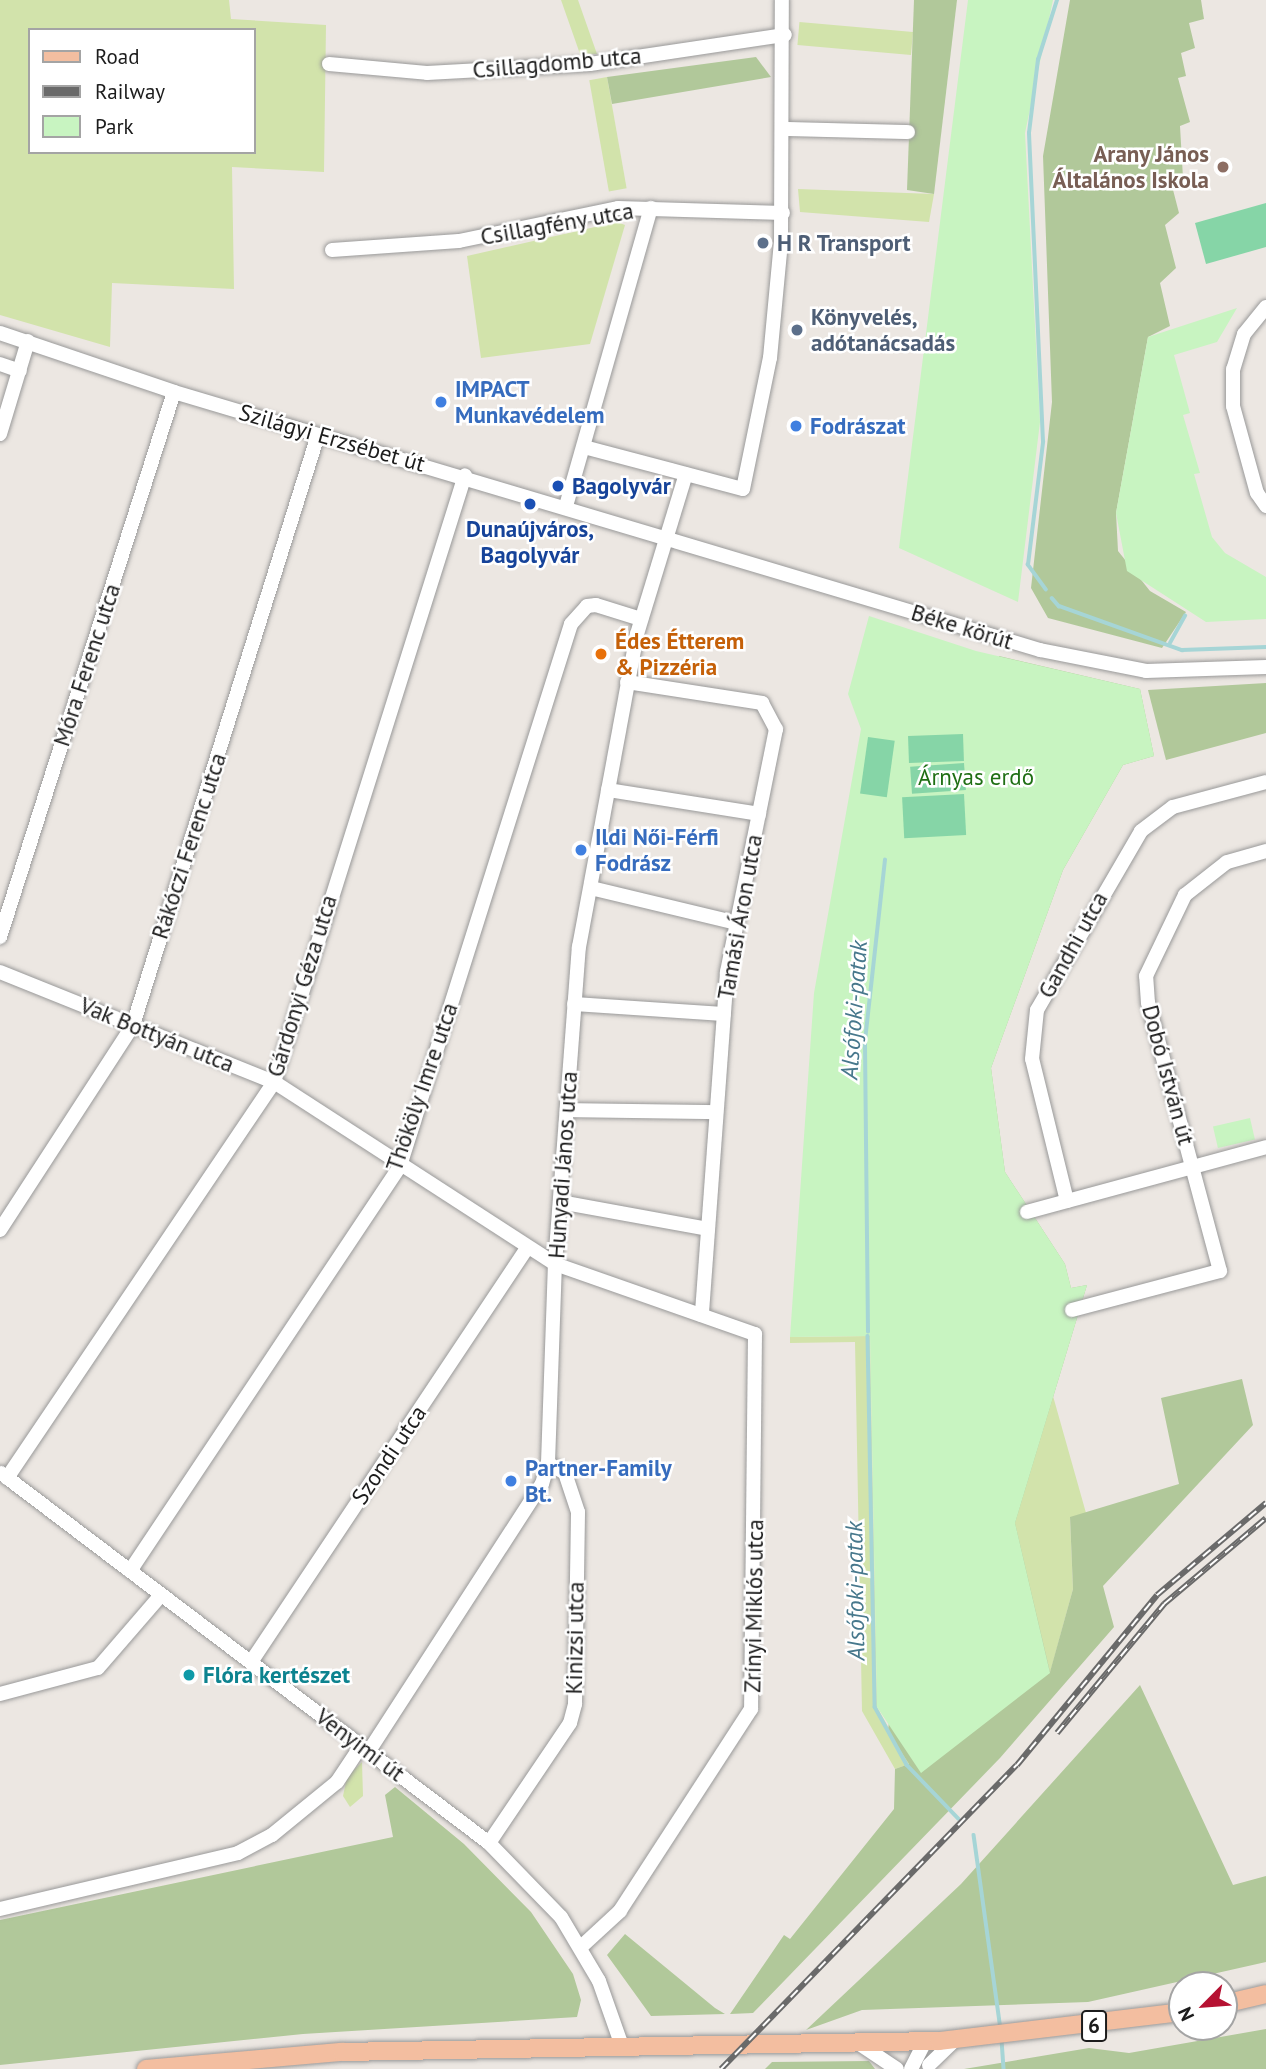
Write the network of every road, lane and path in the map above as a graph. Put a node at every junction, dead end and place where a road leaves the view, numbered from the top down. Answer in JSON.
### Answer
{"nodes":[{"id":1,"x":782,"y":0,"type":"edge"},
{"id":2,"x":785,"y":35,"type":"junction"},
{"id":3,"x":329,"y":64,"type":"dead end"},
{"id":4,"x":785,"y":129,"type":"junction"},
{"id":5,"x":908,"y":132,"type":"dead end"},
{"id":6,"x":651,"y":208,"type":"junction"},
{"id":7,"x":783,"y":213,"type":"junction"},
{"id":8,"x":332,"y":250,"type":"dead end"},
{"id":9,"x":1266,"y":307,"type":"edge"},
{"id":10,"x":0,"y":333,"type":"edge"},
{"id":11,"x":29,"y":341,"type":"junction"},
{"id":12,"x":0,"y":364,"type":"edge"},
{"id":13,"x":20,"y":370,"type":"junction"},
{"id":14,"x":174,"y":392,"type":"junction"},
{"id":15,"x":0,"y":434,"type":"edge"},
{"id":16,"x":318,"y":435,"type":"junction"},
{"id":17,"x":584,"y":447,"type":"junction"},
{"id":18,"x":687,"y":474,"type":"junction"},
{"id":19,"x":465,"y":475,"type":"junction"},
{"id":20,"x":566,"y":506,"type":"junction"},
{"id":21,"x":1266,"y":506,"type":"edge"},
{"id":22,"x":667,"y":535,"type":"junction"},
{"id":23,"x":641,"y":619,"type":"junction"},
{"id":24,"x":1266,"y":667,"type":"edge"},
{"id":25,"x":627,"y":682,"type":"junction"},
{"id":26,"x":1266,"y":782,"type":"edge"},
{"id":27,"x":608,"y":790,"type":"junction"},
{"id":28,"x":758,"y":814,"type":"junction"},
{"id":29,"x":1266,"y":850,"type":"edge"},
{"id":30,"x":591,"y":888,"type":"junction"},
{"id":31,"x":737,"y":923,"type":"junction"},
{"id":32,"x":0,"y":937,"type":"edge"},
{"id":33,"x":0,"y":972,"type":"edge"},
{"id":34,"x":574,"y":1004,"type":"junction"},
{"id":35,"x":724,"y":1014,"type":"junction"},
{"id":36,"x":133,"y":1025,"type":"junction"},
{"id":37,"x":274,"y":1082,"type":"junction"},
{"id":38,"x":567,"y":1110,"type":"junction"},
{"id":39,"x":716,"y":1112,"type":"junction"},
{"id":40,"x":1266,"y":1147,"type":"edge"},
{"id":41,"x":400,"y":1166,"type":"junction"},
{"id":42,"x":1193,"y":1167,"type":"junction"},
{"id":43,"x":1067,"y":1201,"type":"junction"},
{"id":44,"x":560,"y":1202,"type":"junction"},
{"id":45,"x":1027,"y":1212,"type":"dead end"},
{"id":46,"x":708,"y":1229,"type":"junction"},
{"id":47,"x":0,"y":1230,"type":"edge"},
{"id":48,"x":527,"y":1248,"type":"junction"},
{"id":49,"x":555,"y":1264,"type":"junction"},
{"id":50,"x":1072,"y":1310,"type":"dead end"},
{"id":51,"x":702,"y":1315,"type":"junction"},
{"id":52,"x":755,"y":1334,"type":"joint"},
{"id":53,"x":548,"y":1463,"type":"junction"},
{"id":54,"x":4,"y":1476,"type":"edge"},
{"id":55,"x":130,"y":1571,"type":"junction"},
{"id":56,"x":161,"y":1595,"type":"junction"},
{"id":57,"x":251,"y":1662,"type":"junction"},
{"id":58,"x":0,"y":1694,"type":"edge"},
{"id":59,"x":365,"y":1749,"type":"junction"},
{"id":60,"x":489,"y":1843,"type":"junction"},
{"id":61,"x":0,"y":1909,"type":"edge"},
{"id":62,"x":581,"y":1947,"type":"junction"},
{"id":63,"x":1266,"y":1994,"type":"edge"},
{"id":64,"x":1238,"y":2001,"type":"edge"},
{"id":65,"x":1168,"y":2014,"type":"edge"},
{"id":66,"x":956,"y":2040,"type":"junction"},
{"id":67,"x":925,"y":2042,"type":"junction"},
{"id":68,"x":860,"y":2044,"type":"junction"},
{"id":69,"x":622,"y":2046,"type":"junction"},
{"id":70,"x":929,"y":2067,"type":"edge"},
{"id":71,"x":146,"y":2069,"type":"edge"},
{"id":72,"x":897,"y":2069,"type":"edge"},
{"id":73,"x":911,"y":2069,"type":"edge"}],
"edges":[{"from":1,"to":2,"type":"street"},
{"from":2,"to":3,"type":"street","name":"Csillagdomb utca"},
{"from":2,"to":4,"type":"street"},
{"from":4,"to":5,"type":"street"},
{"from":4,"to":7,"type":"street"},
{"from":6,"to":7,"type":"street","name":"Csillagfény utca"},
{"from":6,"to":8,"type":"street","name":"Csillagfény utca"},
{"from":6,"to":17,"type":"street"},
{"from":7,"to":18,"type":"street"},
{"from":9,"to":21,"type":"street"},
{"from":10,"to":11,"type":"street","name":"Szilágyi Erzsébet út"},
{"from":11,"to":13,"type":"street"},
{"from":11,"to":14,"type":"street","name":"Szilágyi Erzsébet út"},
{"from":12,"to":13,"type":"street"},
{"from":13,"to":15,"type":"street"},
{"from":14,"to":16,"type":"street","name":"Szilágyi Erzsébet út"},
{"from":14,"to":32,"type":"street","name":"Móra Ferenc utca"},
{"from":16,"to":19,"type":"street","name":"Szilágyi Erzsébet út"},
{"from":16,"to":36,"type":"street","name":"Rákóczi Ferenc utca"},
{"from":17,"to":18,"type":"street"},
{"from":17,"to":20,"type":"street"},
{"from":18,"to":22,"type":"street","name":"Hunyadi János utca"},
{"from":19,"to":20,"type":"street","name":"Szilágyi Erzsébet út"},
{"from":19,"to":37,"type":"street","name":"Gárdonyi Géza utca"},
{"from":20,"to":22,"type":"street","name":"Szilágyi Erzsébet út"},
{"from":22,"to":23,"type":"street","name":"Hunyadi János utca"},
{"from":22,"to":24,"type":"street","name":"Béke körút"},
{"from":23,"to":25,"type":"street","name":"Hunyadi János utca"},
{"from":23,"to":41,"type":"street","name":"Thököly Imre utca"},
{"from":25,"to":27,"type":"street","name":"Hunyadi János utca"},
{"from":25,"to":28,"type":"street","name":"Tamási Áron utca"},
{"from":26,"to":43,"type":"street","name":"Gandhi utca"},
{"from":27,"to":28,"type":"street"},
{"from":27,"to":30,"type":"street","name":"Hunyadi János utca"},
{"from":28,"to":31,"type":"street","name":"Tamási Áron utca"},
{"from":29,"to":42,"type":"street","name":"Dobó István út"},
{"from":30,"to":31,"type":"street"},
{"from":30,"to":34,"type":"street","name":"Hunyadi János utca"},
{"from":31,"to":35,"type":"street","name":"Tamási Áron utca"},
{"from":33,"to":36,"type":"street","name":"Vak Bottyán utca"},
{"from":34,"to":35,"type":"street"},
{"from":34,"to":38,"type":"street","name":"Hunyadi János utca"},
{"from":35,"to":39,"type":"street","name":"Tamási Áron utca"},
{"from":36,"to":37,"type":"street","name":"Vak Bottyán utca"},
{"from":36,"to":47,"type":"street","name":"Rákóczi Ferenc utca"},
{"from":37,"to":41,"type":"street","name":"Vak Bottyán utca"},
{"from":37,"to":54,"type":"street","name":"Gárdonyi Géza utca"},
{"from":38,"to":39,"type":"street"},
{"from":38,"to":44,"type":"street","name":"Hunyadi János utca"},
{"from":39,"to":46,"type":"street","name":"Tamási Áron utca"},
{"from":40,"to":42,"type":"street"},
{"from":41,"to":48,"type":"street","name":"Vak Bottyán utca"},
{"from":41,"to":55,"type":"street","name":"Thököly Imre utca"},
{"from":42,"to":43,"type":"street"},
{"from":42,"to":50,"type":"street","name":"Dobó István út"},
{"from":43,"to":45,"type":"street"},
{"from":44,"to":46,"type":"street"},
{"from":44,"to":49,"type":"street","name":"Hunyadi János utca"},
{"from":46,"to":51,"type":"street","name":"Tamási Áron utca"},
{"from":48,"to":49,"type":"street","name":"Vak Bottyán utca"},
{"from":48,"to":57,"type":"street","name":"Szondi utca"},
{"from":49,"to":51,"type":"street","name":"Vak Bottyán utca"},
{"from":49,"to":53,"type":"street","name":"Hunyadi János utca"},
{"from":51,"to":52,"type":"street","name":"Vak Bottyán utca"},
{"from":52,"to":62,"type":"street","name":"Zrínyi Miklós utca"},
{"from":53,"to":59,"type":"street","name":"Hunyadi János utca"},
{"from":53,"to":60,"type":"street","name":"Kinizsi utca"},
{"from":54,"to":55,"type":"street","name":"Venyimi út"},
{"from":55,"to":56,"type":"street","name":"Venyimi út"},
{"from":56,"to":57,"type":"street","name":"Venyimi út"},
{"from":56,"to":58,"type":"street"},
{"from":57,"to":59,"type":"street","name":"Venyimi út"},
{"from":59,"to":60,"type":"street","name":"Venyimi út"},
{"from":59,"to":61,"type":"street","name":"Hunyadi János utca"},
{"from":60,"to":62,"type":"street","name":"Venyimi út"},
{"from":62,"to":69,"type":"street","name":"Venyimi út"},
{"from":63,"to":64,"type":"main road"},
{"from":65,"to":66,"type":"main road","number":"6"},
{"from":66,"to":67,"type":"main road","number":"6"},
{"from":66,"to":70,"type":"street"},
{"from":67,"to":68,"type":"main road","number":"6"},
{"from":67,"to":70,"type":"street"},
{"from":67,"to":73,"type":"street"},
{"from":68,"to":69,"type":"main road","number":"6"},
{"from":68,"to":72,"type":"street"},
{"from":69,"to":71,"type":"main road","number":"6"}]}
